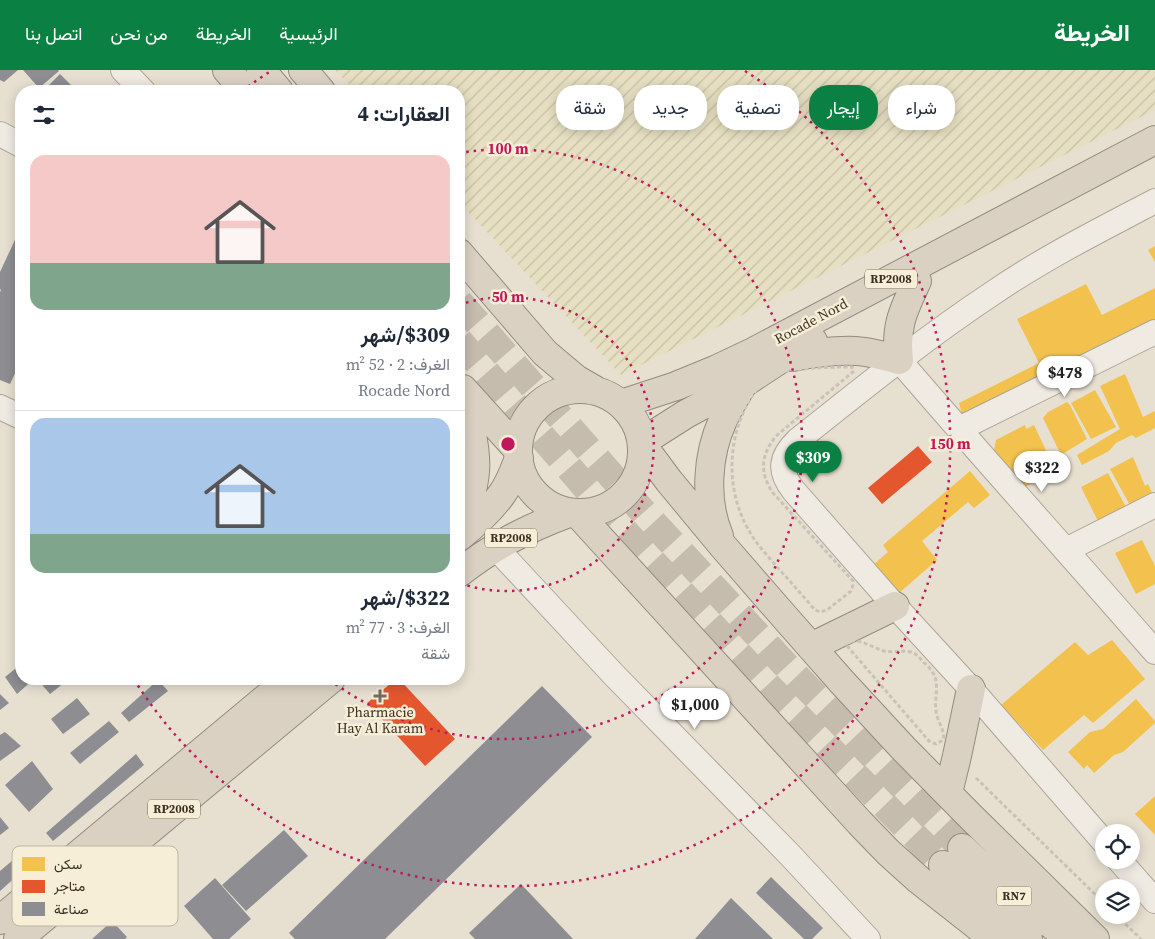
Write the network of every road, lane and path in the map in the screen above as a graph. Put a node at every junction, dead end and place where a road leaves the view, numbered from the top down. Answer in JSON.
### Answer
{"nodes":[{"id":1,"x":123,"y":70,"type":"edge"},
{"id":2,"x":206,"y":70,"type":"edge"},
{"id":3,"x":227,"y":70,"type":"edge"},
{"id":4,"x":261,"y":70,"type":"edge"},
{"id":5,"x":303,"y":70,"type":"edge"},
{"id":6,"x":137,"y":85,"type":"edge"},
{"id":7,"x":217,"y":85,"type":"edge"},
{"id":8,"x":240,"y":85,"type":"edge"},
{"id":9,"x":273,"y":85,"type":"edge"},
{"id":10,"x":316,"y":85,"type":"edge"},
{"id":11,"x":0,"y":134,"type":"edge"},
{"id":12,"x":1155,"y":140,"type":"edge"},
{"id":13,"x":15,"y":142,"type":"edge"},
{"id":14,"x":1155,"y":156,"type":"edge"},
{"id":15,"x":1155,"y":201,"type":"edge"},
{"id":16,"x":465,"y":260,"type":"edge"},
{"id":17,"x":917,"y":281,"type":"junction"},
{"id":18,"x":1155,"y":332,"type":"edge"},
{"id":19,"x":782,"y":358,"type":"junction"},
{"id":20,"x":899,"y":360,"type":"junction"},
{"id":21,"x":744,"y":383,"type":"junction"},
{"id":22,"x":595,"y":390,"type":"junction"},
{"id":23,"x":465,"y":391,"type":"edge"},
{"id":24,"x":621,"y":404,"type":"junction"},
{"id":25,"x":0,"y":407,"type":"edge"},
{"id":26,"x":465,"y":409,"type":"edge"},
{"id":27,"x":15,"y":414,"type":"edge"},
{"id":28,"x":958,"y":429,"type":"junction"},
{"id":29,"x":642,"y":444,"type":"junction"},
{"id":30,"x":518,"y":454,"type":"junction"},
{"id":31,"x":1155,"y":505,"type":"edge"},
{"id":32,"x":573,"y":513,"type":"junction"},
{"id":33,"x":465,"y":517,"type":"edge"},
{"id":34,"x":465,"y":533,"type":"edge"},
{"id":35,"x":722,"y":545,"type":"junction"},
{"id":36,"x":495,"y":548,"type":"junction"},
{"id":37,"x":1066,"y":550,"type":"junction"},
{"id":38,"x":465,"y":569,"type":"edge"},
{"id":39,"x":895,"y":606,"type":"junction"},
{"id":40,"x":811,"y":647,"type":"junction"},
{"id":41,"x":848,"y":647,"type":"joint"},
{"id":42,"x":1155,"y":652,"type":"edge"},
{"id":43,"x":282,"y":685,"type":"edge"},
{"id":44,"x":324,"y":685,"type":"edge"},
{"id":45,"x":971,"y":689,"type":"junction"},
{"id":46,"x":974,"y":776,"type":"dead end"},
{"id":47,"x":948,"y":793,"type":"junction"},
{"id":48,"x":1095,"y":832,"type":"edge"},
{"id":49,"x":89,"y":846,"type":"edge"},
{"id":50,"x":133,"y":846,"type":"edge"},
{"id":51,"x":1127,"y":869,"type":"edge"},
{"id":52,"x":1095,"y":894,"type":"edge"},
{"id":53,"x":1155,"y":901,"type":"edge"},
{"id":54,"x":12,"y":910,"type":"edge"},
{"id":55,"x":0,"y":920,"type":"edge"},
{"id":56,"x":1125,"y":924,"type":"edge"},
{"id":57,"x":38,"y":926,"type":"edge"},
{"id":58,"x":27,"y":935,"type":"edge"},
{"id":59,"x":868,"y":939,"type":"edge"},
{"id":60,"x":994,"y":939,"type":"edge"},
{"id":61,"x":1028,"y":939,"type":"edge"},
{"id":62,"x":1071,"y":939,"type":"edge"},
{"id":63,"x":1095,"y":939,"type":"edge"},
{"id":64,"x":1141,"y":939,"type":"edge"}],
"edges":[{"from":1,"to":6,"type":"street"},
{"from":2,"to":7,"type":"highway"},
{"from":3,"to":8,"type":"highway"},
{"from":4,"to":9,"type":"highway"},
{"from":5,"to":10,"type":"highway"},
{"from":11,"to":13,"type":"street"},
{"from":12,"to":24,"type":"highway","name":"Rocade Nord","number":"RP2008"},
{"from":14,"to":17,"type":"highway","name":"Rocade Nord","number":"RP2008"},
{"from":15,"to":20,"type":"street"},
{"from":16,"to":22,"type":"highway"},
{"from":17,"to":19,"type":"highway","name":"Rocade Nord","number":"RP2008"},
{"from":17,"to":20,"type":"highway"},
{"from":18,"to":28,"type":"street"},
{"from":19,"to":20,"type":"highway"},
{"from":19,"to":21,"type":"highway","name":"Rocade Nord","number":"RP2008"},
{"from":20,"to":28,"type":"street"},
{"from":20,"to":39,"type":"street"},
{"from":21,"to":29,"type":"highway","name":"Rocade Nord","number":"RP2008"},
{"from":21,"to":35,"type":"highway"},
{"from":22,"to":24,"type":"highway"},
{"from":22,"to":30,"type":"highway"},
{"from":23,"to":30,"type":"highway"},
{"from":24,"to":29,"type":"highway"},
{"from":25,"to":27,"type":"street"},
{"from":26,"to":33,"type":"highway"},
{"from":28,"to":37,"type":"street"},
{"from":29,"to":32,"type":"highway"},
{"from":29,"to":35,"type":"highway"},
{"from":30,"to":32,"type":"highway"},
{"from":30,"to":34,"type":"highway","number":"RP2008"},
{"from":31,"to":37,"type":"street"},
{"from":32,"to":36,"type":"highway","number":"RP2008"},
{"from":32,"to":60,"type":"highway"},
{"from":35,"to":40,"type":"highway"},
{"from":36,"to":38,"type":"highway","number":"RP2008"},
{"from":36,"to":59,"type":"street"},
{"from":37,"to":42,"type":"street"},
{"from":39,"to":40,"type":"highway"},
{"from":39,"to":45,"type":"street"},
{"from":40,"to":47,"type":"highway"},
{"from":41,"to":41,"type":"path"},
{"from":43,"to":49,"type":"highway","number":"RP2008"},
{"from":44,"to":50,"type":"highway","number":"RP2008"},
{"from":45,"to":47,"type":"highway"},
{"from":45,"to":48,"type":"street"},
{"from":46,"to":52,"type":"path"},
{"from":47,"to":63,"type":"highway"},
{"from":51,"to":53,"type":"street"},
{"from":54,"to":55,"type":"highway","number":"RP2008"},
{"from":56,"to":64,"type":"path"},
{"from":57,"to":58,"type":"highway","number":"RP2008"},
{"from":61,"to":62,"type":"highway","number":"RN7"}]}
